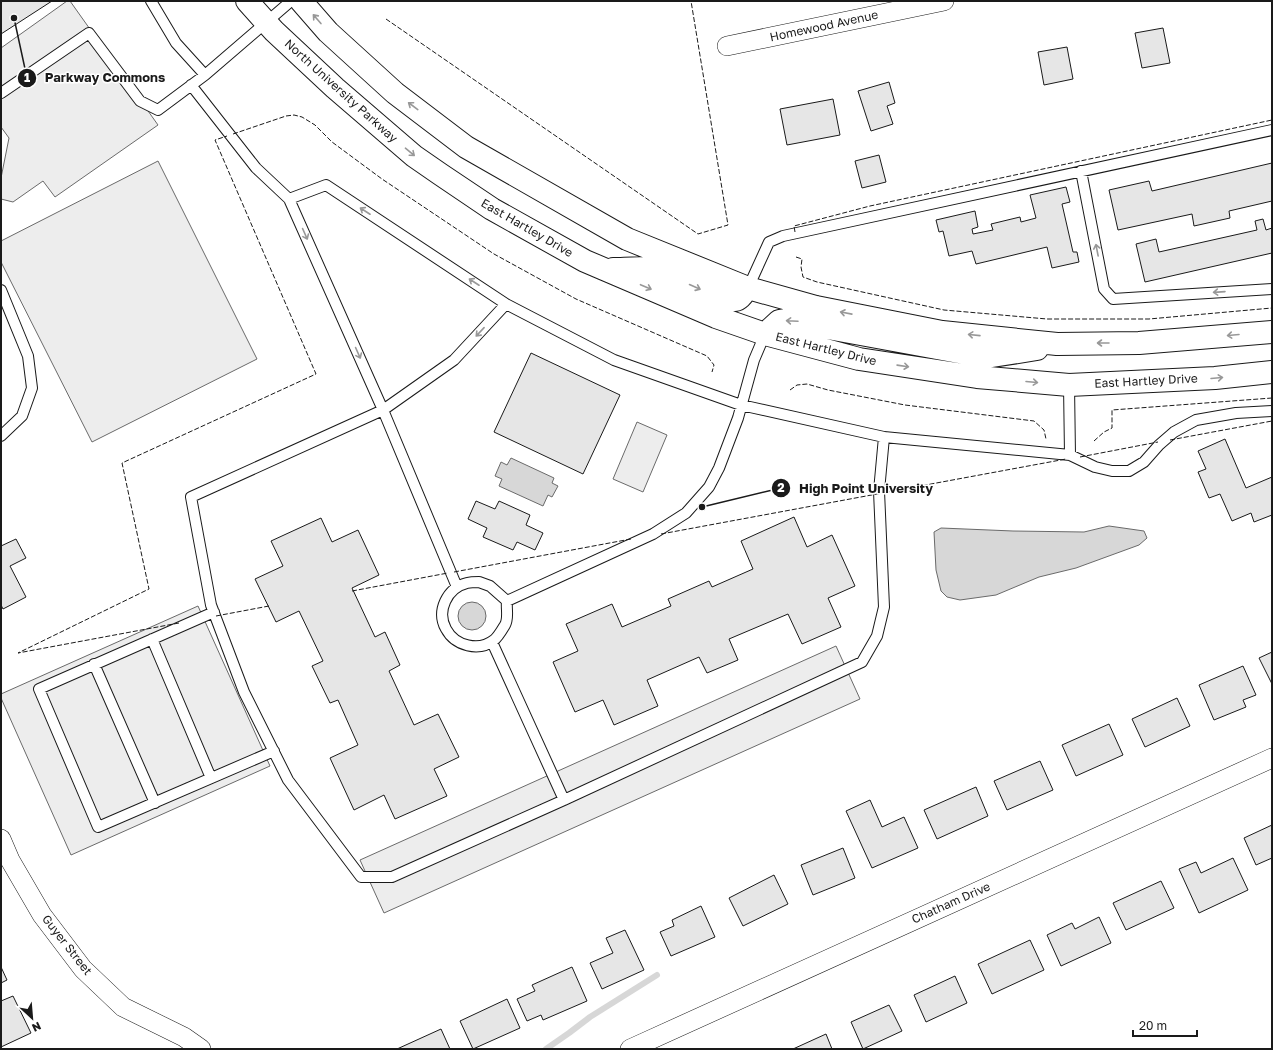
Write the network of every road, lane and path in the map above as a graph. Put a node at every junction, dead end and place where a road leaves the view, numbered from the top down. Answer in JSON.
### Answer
{"nodes":[{"id":1,"x":151,"y":1,"type":"edge"},
{"id":2,"x":246,"y":1,"type":"edge"},
{"id":3,"x":291,"y":1,"type":"edge"},
{"id":4,"x":301,"y":1,"type":"edge"},
{"id":5,"x":944,"y":1,"type":"edge"},
{"id":6,"x":267,"y":23,"type":"junction"},
{"id":7,"x":727,"y":46,"type":"dead end"},
{"id":8,"x":204,"y":75,"type":"junction"},
{"id":9,"x":191,"y":85,"type":"junction"},
{"id":10,"x":1,"y":93,"type":"edge"},
{"id":11,"x":1272,"y":130,"type":"edge"},
{"id":12,"x":1081,"y":171,"type":"junction"},
{"id":13,"x":440,"y":174,"type":"joint"},
{"id":14,"x":289,"y":199,"type":"junction"},
{"id":15,"x":604,"y":269,"type":"junction"},
{"id":16,"x":748,"y":288,"type":"junction"},
{"id":17,"x":1272,"y":289,"type":"edge"},
{"id":18,"x":1,"y":290,"type":"edge"},
{"id":19,"x":506,"y":304,"type":"junction"},
{"id":20,"x":1272,"y":332,"type":"edge"},
{"id":21,"x":765,"y":334,"type":"junction"},
{"id":22,"x":1078,"y":343,"type":"junction"},
{"id":23,"x":1272,"y":372,"type":"edge"},
{"id":24,"x":1069,"y":385,"type":"junction"},
{"id":25,"x":741,"y":405,"type":"junction"},
{"id":26,"x":383,"y":410,"type":"junction"},
{"id":27,"x":1272,"y":410,"type":"edge"},
{"id":28,"x":1,"y":436,"type":"edge"},
{"id":29,"x":884,"y":437,"type":"junction"},
{"id":30,"x":1070,"y":455,"type":"junction"},
{"id":31,"x":457,"y":587,"type":"junction"},
{"id":32,"x":507,"y":601,"type":"junction"},
{"id":33,"x":214,"y":612,"type":"junction"},
{"id":34,"x":152,"y":640,"type":"junction"},
{"id":35,"x":492,"y":642,"type":"junction"},
{"id":36,"x":94,"y":664,"type":"junction"},
{"id":37,"x":274,"y":751,"type":"junction"},
{"id":38,"x":1272,"y":758,"type":"edge"},
{"id":39,"x":211,"y":778,"type":"junction"},
{"id":40,"x":564,"y":800,"type":"junction"},
{"id":41,"x":155,"y":803,"type":"junction"},
{"id":42,"x":1,"y":839,"type":"edge"},
{"id":43,"x":199,"y":1048,"type":"edge"},
{"id":44,"x":631,"y":1049,"type":"edge"}],
"edges":[{"from":1,"to":8,"type":"lane"},
{"from":2,"to":6,"type":"main road","name":"North University Parkway"},
{"from":3,"to":6,"type":"lane"},
{"from":16,"to":4,"type":"main road","one_way":true},
{"from":5,"to":7,"type":"street","name":"Homewood Avenue"},
{"from":6,"to":8,"type":"lane"},
{"from":6,"to":13,"type":"main road","name":"North University Parkway","one_way":true},
{"from":8,"to":9,"type":"lane"},
{"from":9,"to":10,"type":"lane"},
{"from":9,"to":14,"type":"lane"},
{"from":11,"to":12,"type":"lane"},
{"from":12,"to":16,"type":"lane"},
{"from":17,"to":12,"type":"lane","one_way":true},
{"from":13,"to":15,"type":"main road","name":"East Hartley Drive"},
{"from":19,"to":14,"type":"lane","one_way":true},
{"from":14,"to":26,"type":"lane","one_way":true},
{"from":15,"to":16,"type":"main road","one_way":true},
{"from":15,"to":21,"type":"main road","name":"East Hartley Drive","one_way":true},
{"from":22,"to":16,"type":"main road","one_way":true},
{"from":18,"to":28,"type":"lane"},
{"from":19,"to":25,"type":"lane"},
{"from":19,"to":26,"type":"lane","one_way":true},
{"from":20,"to":22,"type":"main road","one_way":true},
{"from":22,"to":21,"type":"main road","one_way":true},
{"from":21,"to":24,"type":"main road","name":"East Hartley Drive","one_way":true},
{"from":21,"to":25,"type":"lane"},
{"from":24,"to":23,"type":"main road","name":"East Hartley Drive","one_way":true},
{"from":24,"to":30,"type":"lane"},
{"from":25,"to":29,"type":"lane"},
{"from":25,"to":32,"type":"lane"},
{"from":26,"to":31,"type":"lane"},
{"from":26,"to":33,"type":"lane"},
{"from":27,"to":30,"type":"lane"},
{"from":29,"to":30,"type":"lane"},
{"from":29,"to":40,"type":"lane"},
{"from":31,"to":32,"type":"lane"},
{"from":31,"to":35,"type":"lane"},
{"from":32,"to":35,"type":"lane"},
{"from":33,"to":34,"type":"lane"},
{"from":33,"to":37,"type":"lane"},
{"from":34,"to":36,"type":"lane"},
{"from":34,"to":39,"type":"lane"},
{"from":35,"to":40,"type":"lane"},
{"from":36,"to":41,"type":"lane"},
{"from":36,"to":41,"type":"lane"},
{"from":37,"to":39,"type":"lane"},
{"from":37,"to":40,"type":"lane"},
{"from":38,"to":44,"type":"street","name":"Chatham Drive"},
{"from":39,"to":41,"type":"lane"},
{"from":42,"to":43,"type":"street","name":"Guyer Street"}]}
